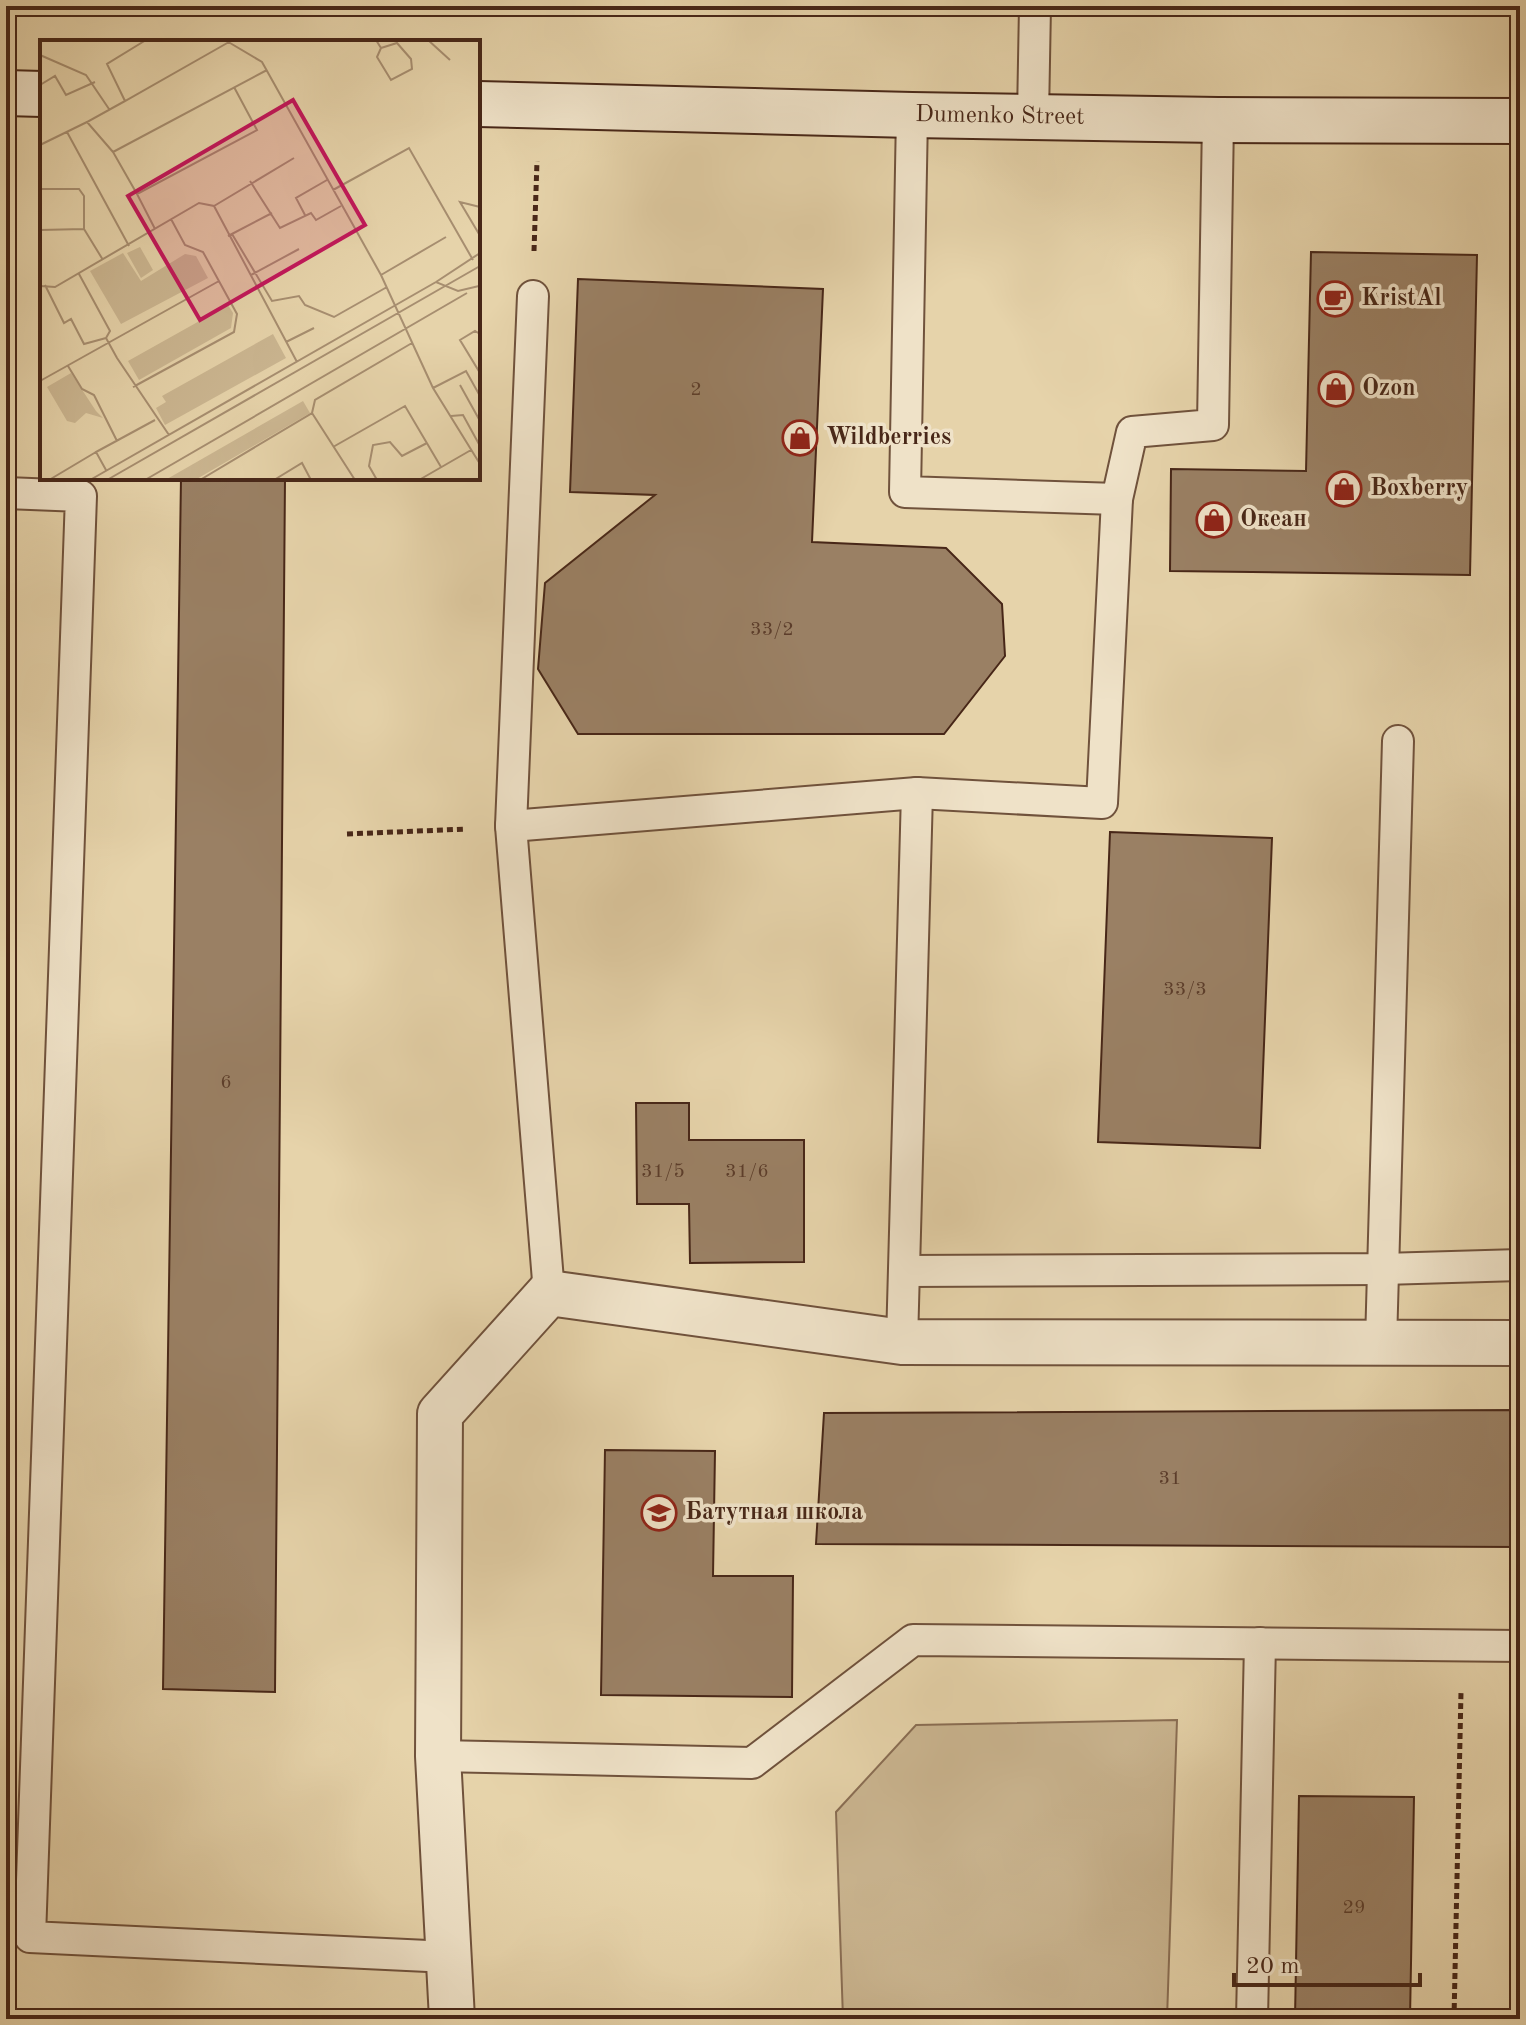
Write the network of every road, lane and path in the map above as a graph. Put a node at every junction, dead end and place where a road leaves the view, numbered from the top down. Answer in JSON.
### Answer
{"nodes":[{"id":1,"x":1035,"y":6,"type":"edge"},
{"id":2,"x":6,"y":93,"type":"edge"},
{"id":3,"x":40,"y":94,"type":"edge"},
{"id":4,"x":480,"y":104,"type":"edge"},
{"id":5,"x":538,"y":106,"type":"junction"},
{"id":6,"x":912,"y":115,"type":"junction"},
{"id":7,"x":1033,"y":116,"type":"junction"},
{"id":8,"x":1218,"y":120,"type":"junction"},
{"id":9,"x":1520,"y":121,"type":"edge"},
{"id":10,"x":533,"y":296,"type":"joint"},
{"id":11,"x":6,"y":493,"type":"edge"},
{"id":12,"x":1117,"y":499,"type":"junction"},
{"id":13,"x":1398,"y":741,"type":"dead end"},
{"id":14,"x":917,"y":793,"type":"junction"},
{"id":15,"x":511,"y":826,"type":"junction"},
{"id":16,"x":347,"y":834,"type":"dead end"},
{"id":17,"x":1520,"y":1265,"type":"edge"},
{"id":18,"x":1383,"y":1269,"type":"junction"},
{"id":19,"x":905,"y":1271,"type":"junction"},
{"id":20,"x":549,"y":1293,"type":"junction"},
{"id":21,"x":902,"y":1342,"type":"junction"},
{"id":22,"x":1381,"y":1343,"type":"junction"},
{"id":23,"x":1520,"y":1343,"type":"edge"},
{"id":24,"x":1260,"y":1643,"type":"junction"},
{"id":25,"x":1462,"y":1646,"type":"junction"},
{"id":26,"x":1520,"y":1646,"type":"edge"},
{"id":27,"x":438,"y":1756,"type":"junction"},
{"id":28,"x":18,"y":1937,"type":"edge"},
{"id":29,"x":449,"y":1957,"type":"junction"},
{"id":30,"x":452,"y":2019,"type":"edge"},
{"id":31,"x":1252,"y":2019,"type":"edge"},
{"id":32,"x":1454,"y":2019,"type":"edge"}],
"edges":[{"from":1,"to":7,"type":"lane"},
{"from":2,"to":3,"type":"street"},
{"from":4,"to":5,"type":"street","name":"Dumenko Street"},
{"from":5,"to":6,"type":"street","name":"Dumenko Street"},
{"from":5,"to":10,"type":"path"},
{"from":6,"to":7,"type":"street","name":"Dumenko Street"},
{"from":6,"to":12,"type":"lane"},
{"from":7,"to":8,"type":"street","name":"Dumenko Street"},
{"from":8,"to":9,"type":"street","name":"Dumenko Street"},
{"from":8,"to":12,"type":"lane"},
{"from":10,"to":15,"type":"lane"},
{"from":11,"to":28,"type":"lane"},
{"from":12,"to":14,"type":"lane"},
{"from":13,"to":18,"type":"lane"},
{"from":14,"to":15,"type":"lane"},
{"from":14,"to":19,"type":"lane"},
{"from":15,"to":16,"type":"path"},
{"from":15,"to":20,"type":"lane"},
{"from":17,"to":18,"type":"lane"},
{"from":18,"to":19,"type":"lane"},
{"from":18,"to":22,"type":"lane"},
{"from":19,"to":21,"type":"lane"},
{"from":20,"to":21,"type":"street"},
{"from":20,"to":27,"type":"street"},
{"from":21,"to":22,"type":"street"},
{"from":22,"to":23,"type":"street"},
{"from":24,"to":25,"type":"lane"},
{"from":24,"to":27,"type":"lane"},
{"from":24,"to":31,"type":"lane"},
{"from":25,"to":26,"type":"lane"},
{"from":25,"to":32,"type":"path"},
{"from":27,"to":29,"type":"street"},
{"from":28,"to":29,"type":"lane"},
{"from":29,"to":30,"type":"street"}]}
